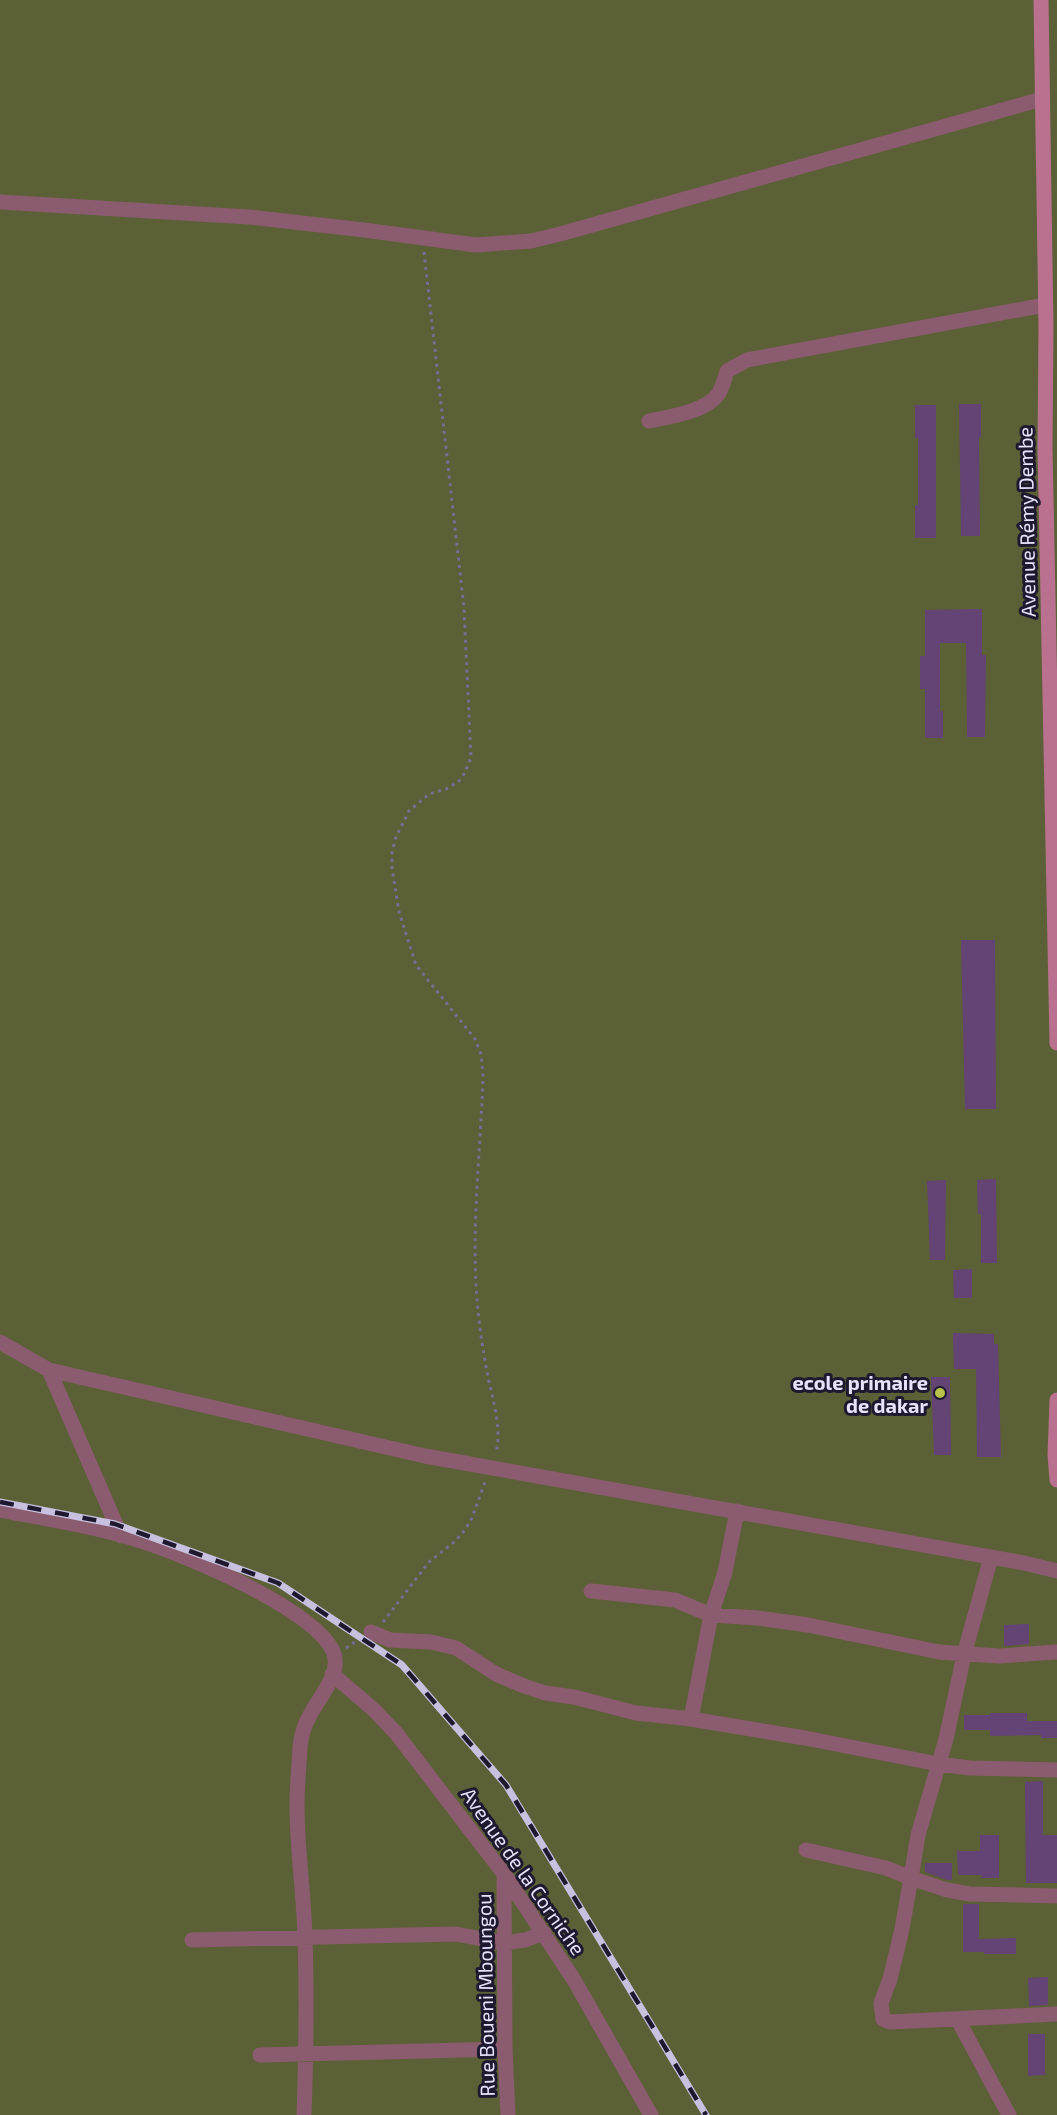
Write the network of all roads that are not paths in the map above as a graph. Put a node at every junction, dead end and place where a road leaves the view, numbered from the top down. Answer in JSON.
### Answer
{"nodes":[{"id":1,"x":1041,"y":0,"type":"edge"},
{"id":2,"x":1042,"y":99,"type":"junction"},
{"id":3,"x":0,"y":202,"type":"edge"},
{"id":4,"x":1045,"y":305,"type":"junction"},
{"id":5,"x":1051,"y":327,"type":"edge"},
{"id":6,"x":650,"y":421,"type":"dead end"},
{"id":7,"x":1051,"y":448,"type":"edge"},
{"id":8,"x":1052,"y":583,"type":"edge"},
{"id":9,"x":1054,"y":701,"type":"edge"},
{"id":10,"x":1056,"y":928,"type":"edge"},
{"id":11,"x":1057,"y":1043,"type":"edge"},
{"id":12,"x":0,"y":1342,"type":"edge"},
{"id":13,"x":49,"y":1370,"type":"junction"},
{"id":14,"x":1057,"y":1400,"type":"edge"},
{"id":15,"x":1057,"y":1477,"type":"edge"},
{"id":16,"x":0,"y":1510,"type":"edge"},
{"id":17,"x":737,"y":1511,"type":"junction"},
{"id":18,"x":121,"y":1536,"type":"junction"},
{"id":19,"x":991,"y":1557,"type":"junction"},
{"id":20,"x":1057,"y":1571,"type":"edge"},
{"id":21,"x":591,"y":1591,"type":"dead end"},
{"id":22,"x":711,"y":1615,"type":"junction"},
{"id":23,"x":371,"y":1632,"type":"road end"},
{"id":24,"x":1057,"y":1652,"type":"edge"},
{"id":25,"x":964,"y":1655,"type":"junction"},
{"id":26,"x":332,"y":1674,"type":"junction"},
{"id":27,"x":691,"y":1719,"type":"junction"},
{"id":28,"x":938,"y":1764,"type":"junction"},
{"id":29,"x":1057,"y":1770,"type":"edge"},
{"id":30,"x":806,"y":1850,"type":"dead end"},
{"id":31,"x":504,"y":1874,"type":"junction"},
{"id":32,"x":910,"y":1878,"type":"junction"},
{"id":33,"x":1057,"y":1896,"type":"edge"},
{"id":34,"x":544,"y":1933,"type":"junction"},
{"id":35,"x":305,"y":1938,"type":"junction"},
{"id":36,"x":192,"y":1940,"type":"dead end"},
{"id":37,"x":503,"y":1943,"type":"junction"},
{"id":38,"x":1057,"y":2014,"type":"edge"},
{"id":39,"x":958,"y":2020,"type":"junction"},
{"id":40,"x":505,"y":2049,"type":"junction"},
{"id":41,"x":306,"y":2053,"type":"junction"},
{"id":42,"x":260,"y":2055,"type":"dead end"},
{"id":43,"x":304,"y":2115,"type":"edge"},
{"id":44,"x":508,"y":2115,"type":"edge"},
{"id":45,"x":651,"y":2115,"type":"edge"},
{"id":46,"x":1010,"y":2115,"type":"edge"}],
"edges":[{"from":1,"to":2,"type":"street","name":"Avenue Rémy Dembe"},
{"from":2,"to":3,"type":"street"},
{"from":2,"to":4,"type":"street","name":"Avenue Rémy Dembe"},
{"from":4,"to":5,"type":"street","name":"Avenue Rémy Dembe"},
{"from":4,"to":6,"type":"street"},
{"from":5,"to":7,"type":"street","name":"Avenue Rémy Dembe"},
{"from":7,"to":8,"type":"street","name":"Avenue Rémy Dembe"},
{"from":8,"to":9,"type":"street","name":"Avenue Rémy Dembe"},
{"from":9,"to":10,"type":"street","name":"Avenue Rémy Dembe"},
{"from":10,"to":11,"type":"street","name":"Avenue Rémy Dembe"},
{"from":12,"to":13,"type":"street"},
{"from":13,"to":17,"type":"street"},
{"from":13,"to":18,"type":"street"},
{"from":14,"to":15,"type":"street"},
{"from":16,"to":18,"type":"street"},
{"from":17,"to":19,"type":"street"},
{"from":17,"to":22,"type":"street"},
{"from":18,"to":26,"type":"street"},
{"from":19,"to":20,"type":"street"},
{"from":19,"to":25,"type":"street"},
{"from":21,"to":22,"type":"street"},
{"from":22,"to":25,"type":"street"},
{"from":22,"to":27,"type":"street"},
{"from":23,"to":27,"type":"street"},
{"from":24,"to":25,"type":"street"},
{"from":25,"to":28,"type":"street"},
{"from":26,"to":31,"type":"street","name":"Avenue de la Corniche"},
{"from":26,"to":35,"type":"street"},
{"from":27,"to":28,"type":"street"},
{"from":28,"to":29,"type":"street"},
{"from":28,"to":32,"type":"street"},
{"from":30,"to":32,"type":"street"},
{"from":31,"to":34,"type":"street","name":"Avenue de la Corniche"},
{"from":31,"to":37,"type":"street","name":"Rue Boueni Mboungou"},
{"from":32,"to":33,"type":"street"},
{"from":32,"to":39,"type":"street"},
{"from":34,"to":37,"type":"street"},
{"from":34,"to":45,"type":"street","name":"Avenue de la Corniche"},
{"from":35,"to":36,"type":"street"},
{"from":35,"to":37,"type":"street"},
{"from":35,"to":41,"type":"street"},
{"from":37,"to":40,"type":"street","name":"Rue Boueni Mboungou"},
{"from":38,"to":39,"type":"street"},
{"from":39,"to":46,"type":"street"},
{"from":40,"to":41,"type":"street"},
{"from":40,"to":44,"type":"street","name":"Rue Boueni Mboungou"},
{"from":41,"to":42,"type":"street"},
{"from":41,"to":43,"type":"street"}]}
